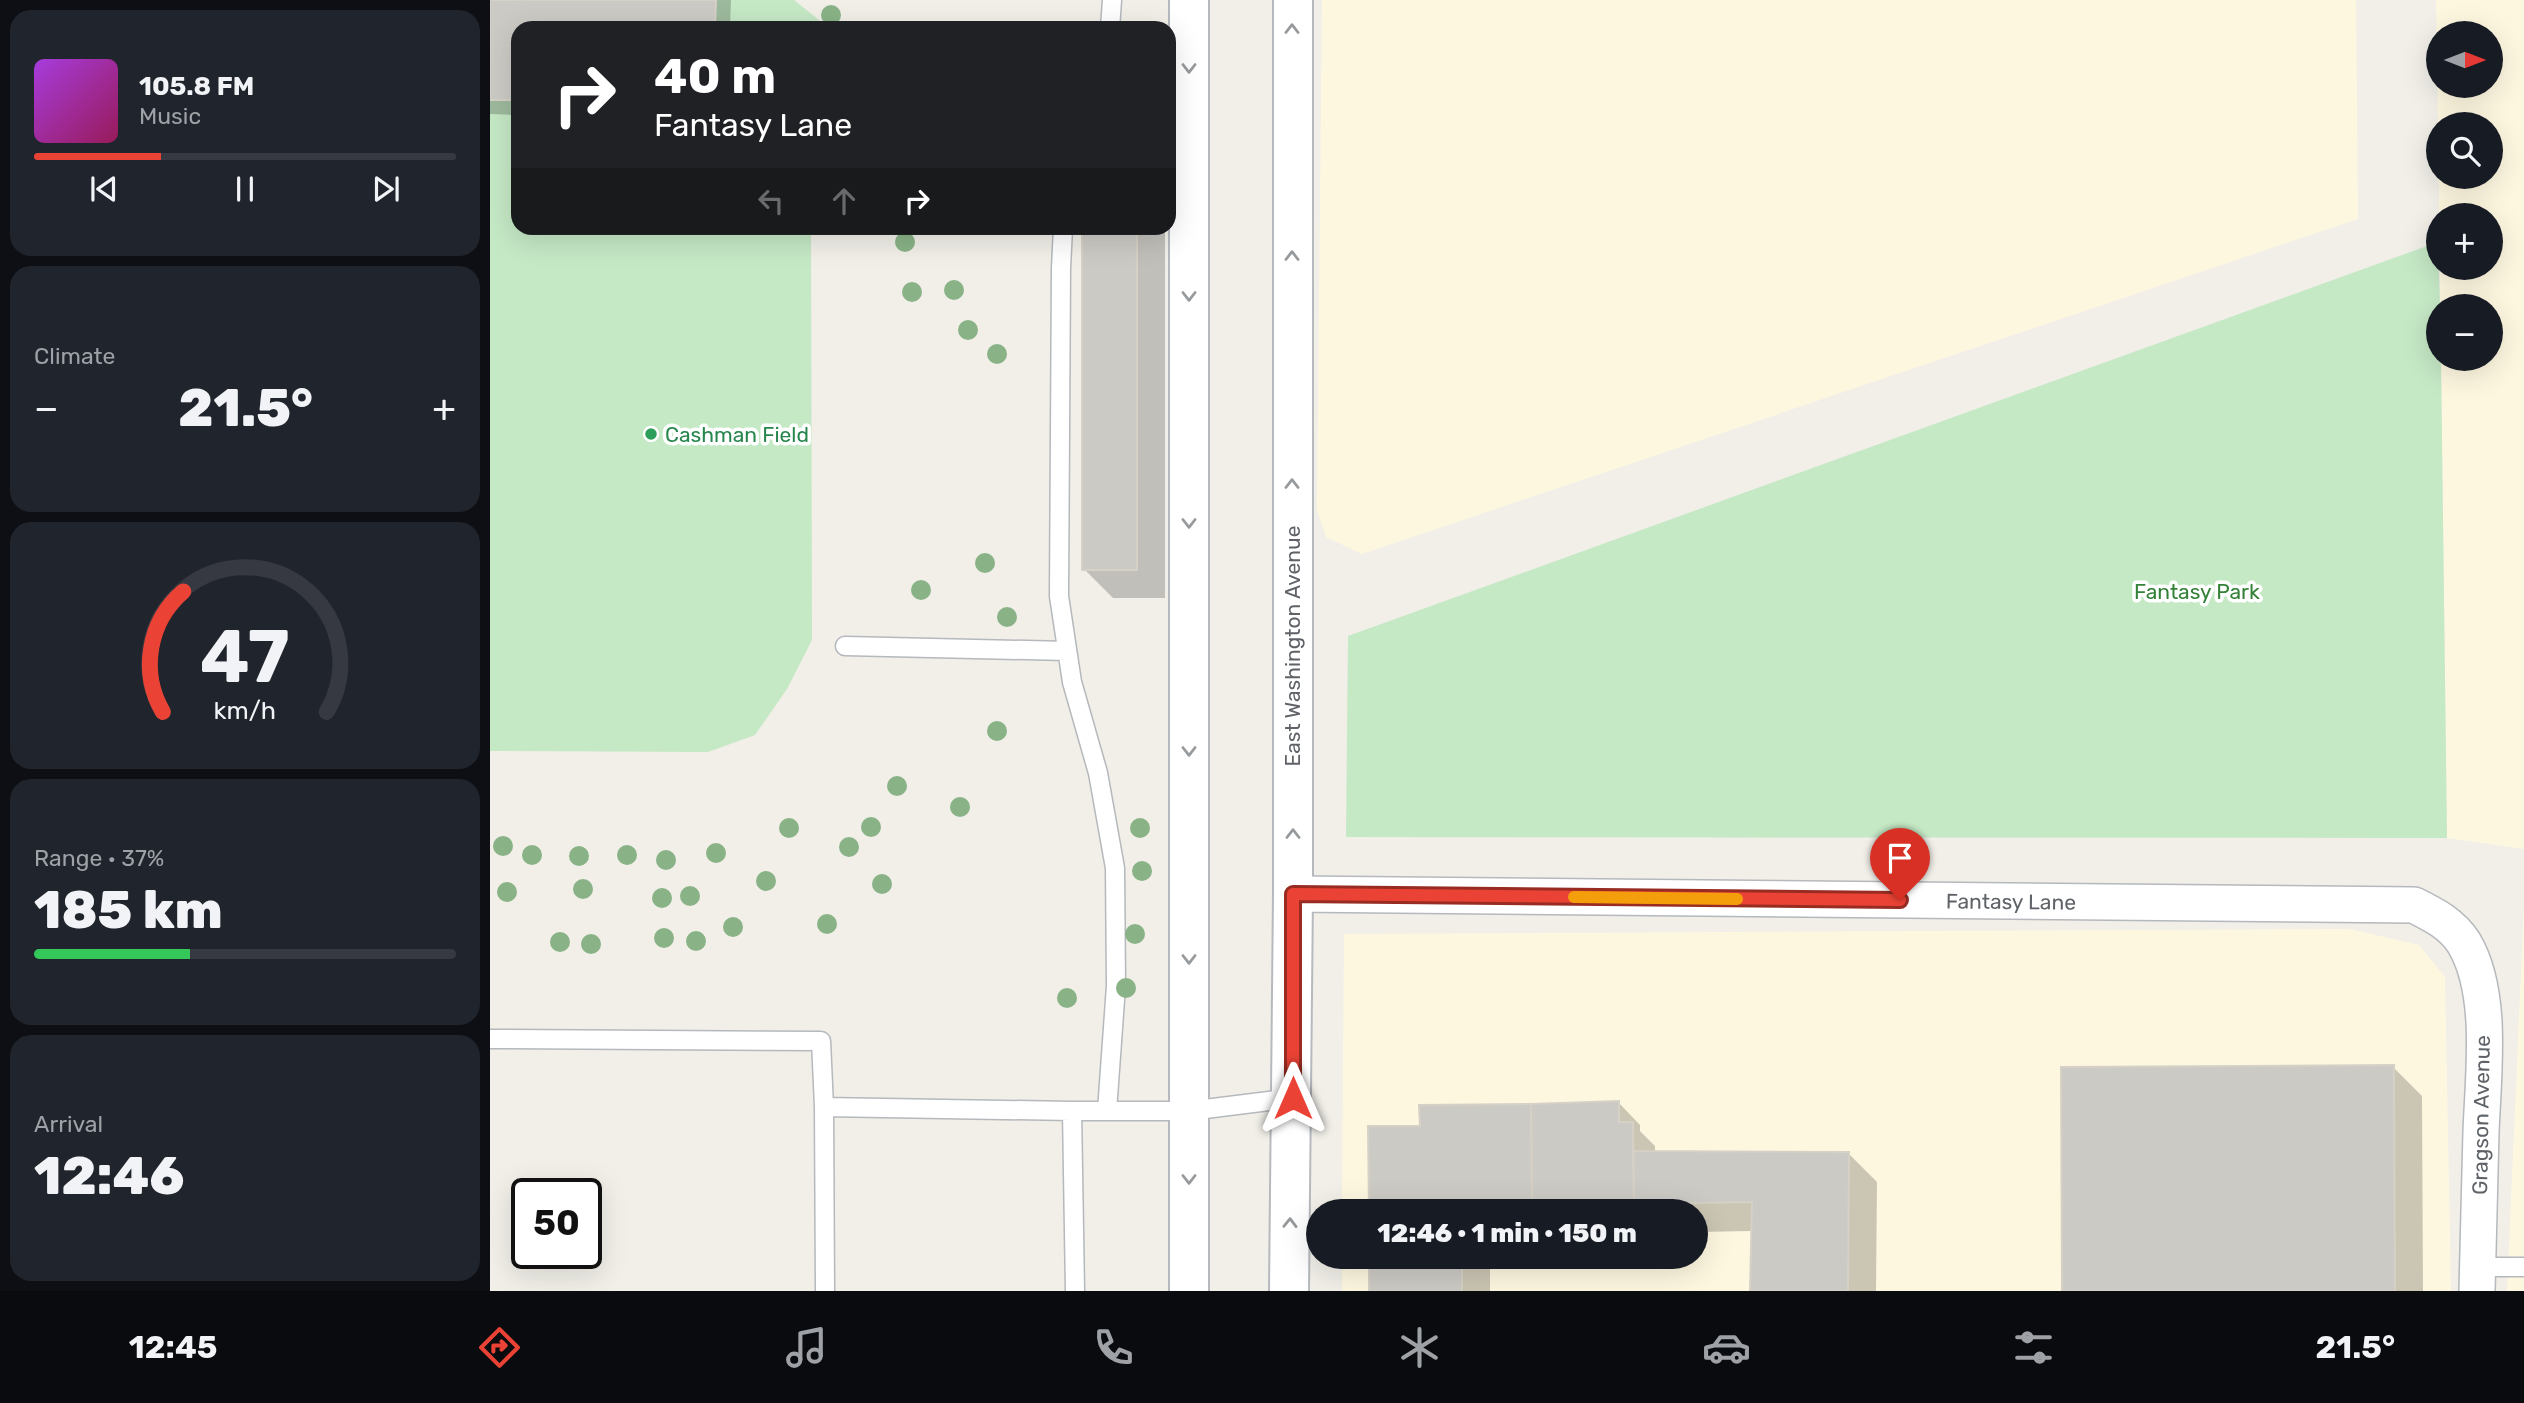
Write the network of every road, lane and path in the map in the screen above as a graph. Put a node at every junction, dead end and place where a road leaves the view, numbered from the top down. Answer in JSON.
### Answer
{"nodes":[{"id":1,"x":1112,"y":0,"type":"edge"},
{"id":2,"x":1189,"y":0,"type":"edge"},
{"id":3,"x":1293,"y":0,"type":"edge"},
{"id":4,"x":1110,"y":21,"type":"edge"},
{"id":5,"x":1063,"y":235,"type":"edge"},
{"id":6,"x":845,"y":646,"type":"dead end"},
{"id":7,"x":1067,"y":651,"type":"junction"},
{"id":8,"x":1293,"y":894,"type":"junction"},
{"id":9,"x":2463,"y":943,"type":"joint"},
{"id":10,"x":490,"y":1039,"type":"edge"},
{"id":11,"x":1293,"y":1098,"type":"junction"},
{"id":12,"x":824,"y":1107,"type":"junction"},
{"id":13,"x":1072,"y":1111,"type":"junction"},
{"id":14,"x":1107,"y":1111,"type":"junction"},
{"id":15,"x":1189,"y":1111,"type":"junction"},
{"id":16,"x":2524,"y":1267,"type":"edge"},
{"id":17,"x":2477,"y":1279,"type":"edge"},
{"id":18,"x":825,"y":1291,"type":"edge"},
{"id":19,"x":1074,"y":1291,"type":"edge"},
{"id":20,"x":1189,"y":1291,"type":"edge"},
{"id":21,"x":1289,"y":1291,"type":"edge"}],
"edges":[{"from":1,"to":4,"type":"lane"},
{"from":2,"to":15,"type":"main road","one_way":true},
{"from":8,"to":3,"type":"main road","name":"East Washington Avenue","one_way":true},
{"from":5,"to":7,"type":"lane"},
{"from":6,"to":7,"type":"lane"},
{"from":7,"to":14,"type":"lane"},
{"from":8,"to":9,"type":"street","name":"Fantasy Lane"},
{"from":8,"to":11,"type":"main road","name":"East Washington Avenue"},
{"from":9,"to":17,"type":"street","name":"Gragson Avenue"},
{"from":10,"to":12,"type":"lane"},
{"from":11,"to":15,"type":"lane"},
{"from":21,"to":11,"type":"main road","name":"East Washington Avenue","one_way":true},
{"from":12,"to":13,"type":"lane"},
{"from":12,"to":18,"type":"lane"},
{"from":13,"to":14,"type":"lane"},
{"from":13,"to":19,"type":"lane"},
{"from":14,"to":15,"type":"lane"},
{"from":15,"to":20,"type":"main road","one_way":true},
{"from":16,"to":17,"type":"lane"}]}
